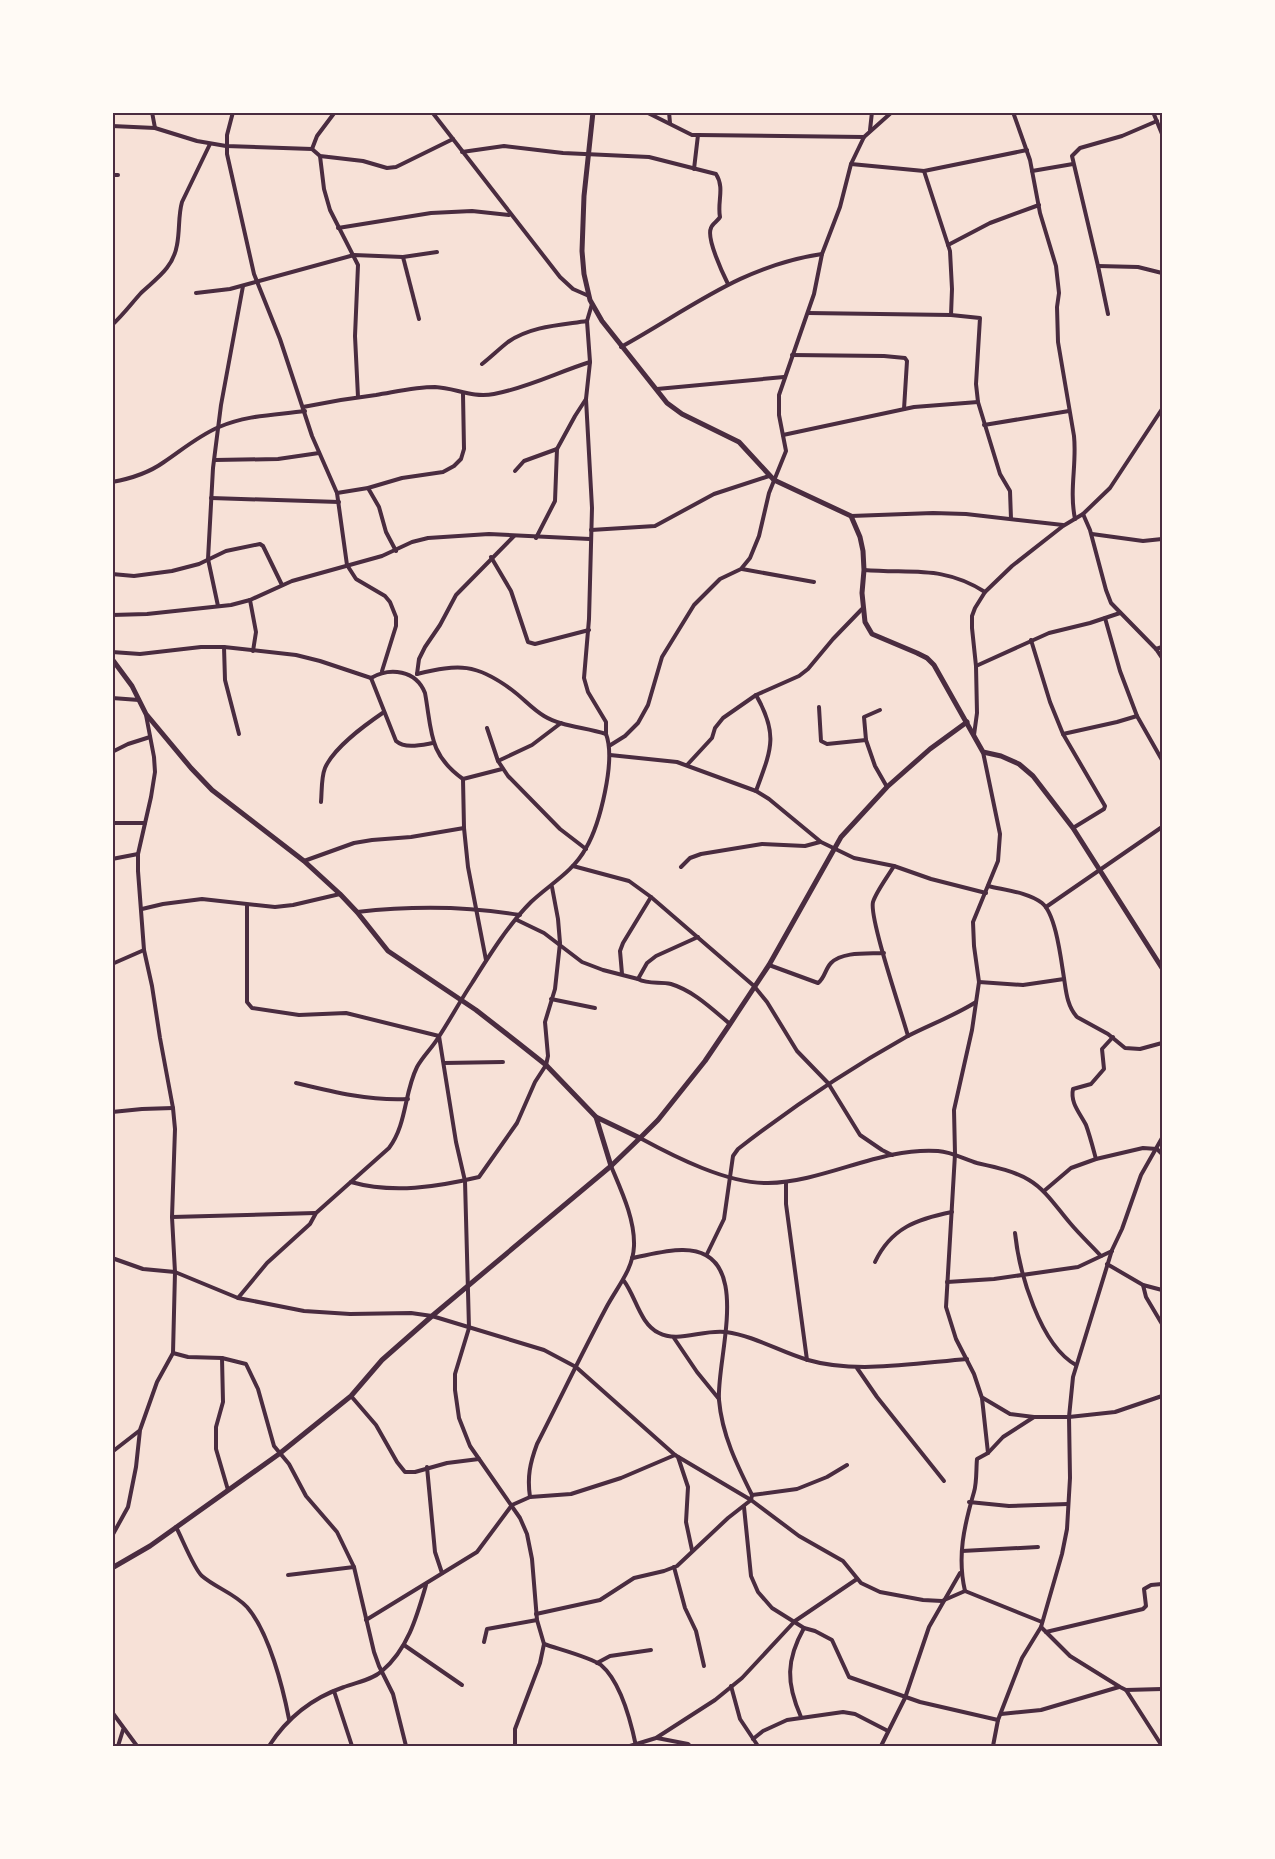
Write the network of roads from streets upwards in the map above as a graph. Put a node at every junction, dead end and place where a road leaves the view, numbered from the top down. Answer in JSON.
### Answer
{"nodes":[{"id":1,"x":152,"y":112,"type":"edge"},
{"id":2,"x":233,"y":112,"type":"edge"},
{"id":3,"x":336,"y":112,"type":"edge"},
{"id":4,"x":432,"y":112,"type":"edge"},
{"id":5,"x":593,"y":112,"type":"edge"},
{"id":6,"x":646,"y":112,"type":"edge"},
{"id":7,"x":669,"y":112,"type":"edge"},
{"id":8,"x":872,"y":112,"type":"edge"},
{"id":9,"x":892,"y":112,"type":"edge"},
{"id":10,"x":1013,"y":112,"type":"edge"},
{"id":11,"x":1153,"y":112,"type":"edge"},
{"id":12,"x":1157,"y":121,"type":"junction"},
{"id":13,"x":671,"y":124,"type":"junction"},
{"id":14,"x":112,"y":126,"type":"edge"},
{"id":15,"x":155,"y":128,"type":"junction"},
{"id":16,"x":870,"y":131,"type":"junction"},
{"id":17,"x":1162,"y":134,"type":"edge"},
{"id":18,"x":698,"y":135,"type":"junction"},
{"id":19,"x":864,"y":137,"type":"junction"},
{"id":20,"x":453,"y":139,"type":"junction"},
{"id":21,"x":210,"y":144,"type":"junction"},
{"id":22,"x":226,"y":146,"type":"junction"},
{"id":23,"x":312,"y":149,"type":"junction"},
{"id":24,"x":1028,"y":150,"type":"junction"},
{"id":25,"x":462,"y":152,"type":"junction"},
{"id":26,"x":587,"y":154,"type":"junction"},
{"id":27,"x":320,"y":156,"type":"junction"},
{"id":28,"x":851,"y":164,"type":"junction"},
{"id":29,"x":1073,"y":164,"type":"junction"},
{"id":30,"x":694,"y":169,"type":"junction"},
{"id":31,"x":924,"y":171,"type":"junction"},
{"id":32,"x":1032,"y":171,"type":"junction"},
{"id":33,"x":1039,"y":205,"type":"junction"},
{"id":34,"x":510,"y":215,"type":"junction"},
{"id":35,"x":338,"y":228,"type":"junction"},
{"id":36,"x":948,"y":245,"type":"junction"},
{"id":37,"x":437,"y":252,"type":"dead end"},
{"id":38,"x":822,"y":254,"type":"junction"},
{"id":39,"x":354,"y":255,"type":"junction"},
{"id":40,"x":403,"y":257,"type":"junction"},
{"id":41,"x":1098,"y":266,"type":"junction"},
{"id":42,"x":1162,"y":273,"type":"edge"},
{"id":43,"x":258,"y":282,"type":"junction"},
{"id":44,"x":728,"y":284,"type":"junction"},
{"id":45,"x":243,"y":286,"type":"junction"},
{"id":46,"x":196,"y":293,"type":"dead end"},
{"id":47,"x":590,"y":296,"type":"junction"},
{"id":48,"x":592,"y":303,"type":"junction"},
{"id":49,"x":808,"y":314,"type":"junction"},
{"id":50,"x":1108,"y":314,"type":"dead end"},
{"id":51,"x":951,"y":315,"type":"junction"},
{"id":52,"x":419,"y":319,"type":"dead end"},
{"id":53,"x":587,"y":321,"type":"junction"},
{"id":54,"x":112,"y":325,"type":"edge"},
{"id":55,"x":621,"y":347,"type":"junction"},
{"id":56,"x":792,"y":355,"type":"junction"},
{"id":57,"x":590,"y":362,"type":"junction"},
{"id":58,"x":483,"y":364,"type":"dead end"},
{"id":59,"x":784,"y":377,"type":"junction"},
{"id":60,"x":655,"y":389,"type":"junction"},
{"id":61,"x":463,"y":394,"type":"junction"},
{"id":62,"x":358,"y":397,"type":"junction"},
{"id":63,"x":586,"y":399,"type":"junction"},
{"id":64,"x":978,"y":402,"type":"junction"},
{"id":65,"x":304,"y":409,"type":"junction"},
{"id":66,"x":904,"y":409,"type":"junction"},
{"id":67,"x":1162,"y":409,"type":"edge"},
{"id":68,"x":1069,"y":411,"type":"junction"},
{"id":69,"x":984,"y":425,"type":"junction"},
{"id":70,"x":218,"y":427,"type":"junction"},
{"id":71,"x":783,"y":435,"type":"junction"},
{"id":72,"x":557,"y":449,"type":"junction"},
{"id":73,"x":319,"y":453,"type":"junction"},
{"id":74,"x":215,"y":460,"type":"junction"},
{"id":75,"x":515,"y":471,"type":"dead end"},
{"id":76,"x":772,"y":478,"type":"junction"},
{"id":77,"x":112,"y":482,"type":"edge"},
{"id":78,"x":368,"y":488,"type":"junction"},
{"id":79,"x":337,"y":493,"type":"junction"},
{"id":80,"x":211,"y":498,"type":"junction"},
{"id":81,"x":339,"y":502,"type":"junction"},
{"id":82,"x":1083,"y":514,"type":"junction"},
{"id":83,"x":851,"y":516,"type":"junction"},
{"id":84,"x":1011,"y":519,"type":"junction"},
{"id":85,"x":1075,"y":519,"type":"junction"},
{"id":86,"x":1063,"y":526,"type":"junction"},
{"id":87,"x":591,"y":530,"type":"junction"},
{"id":88,"x":1091,"y":534,"type":"junction"},
{"id":89,"x":513,"y":536,"type":"junction"},
{"id":90,"x":536,"y":538,"type":"junction"},
{"id":91,"x":590,"y":539,"type":"junction"},
{"id":92,"x":1162,"y":539,"type":"edge"},
{"id":93,"x":396,"y":551,"type":"junction"},
{"id":94,"x":491,"y":557,"type":"junction"},
{"id":95,"x":208,"y":559,"type":"junction"},
{"id":96,"x":347,"y":565,"type":"junction"},
{"id":97,"x":741,"y":569,"type":"junction"},
{"id":98,"x":864,"y":570,"type":"junction"},
{"id":99,"x":112,"y":574,"type":"edge"},
{"id":100,"x":814,"y":582,"type":"dead end"},
{"id":101,"x":282,"y":585,"type":"junction"},
{"id":102,"x":985,"y":592,"type":"junction"},
{"id":103,"x":250,"y":600,"type":"junction"},
{"id":104,"x":218,"y":606,"type":"junction"},
{"id":105,"x":862,"y":609,"type":"junction"},
{"id":106,"x":1120,"y":613,"type":"junction"},
{"id":107,"x":112,"y":615,"type":"edge"},
{"id":108,"x":1105,"y":618,"type":"junction"},
{"id":109,"x":588,"y":630,"type":"junction"},
{"id":110,"x":1031,"y":640,"type":"junction"},
{"id":111,"x":224,"y":647,"type":"junction"},
{"id":112,"x":1162,"y":647,"type":"edge"},
{"id":113,"x":1156,"y":648,"type":"junction"},
{"id":114,"x":253,"y":651,"type":"junction"},
{"id":115,"x":112,"y":652,"type":"edge"},
{"id":116,"x":1162,"y":658,"type":"edge"},
{"id":117,"x":112,"y":659,"type":"edge"},
{"id":118,"x":976,"y":666,"type":"junction"},
{"id":119,"x":382,"y":671,"type":"junction"},
{"id":120,"x":416,"y":675,"type":"junction"},
{"id":121,"x":371,"y":678,"type":"junction"},
{"id":122,"x":756,"y":695,"type":"junction"},
{"id":123,"x":112,"y":698,"type":"edge"},
{"id":124,"x":139,"y":700,"type":"junction"},
{"id":125,"x":819,"y":707,"type":"dead end"},
{"id":126,"x":880,"y":710,"type":"dead end"},
{"id":127,"x":384,"y":712,"type":"junction"},
{"id":128,"x":146,"y":714,"type":"junction"},
{"id":129,"x":1137,"y":716,"type":"junction"},
{"id":130,"x":562,"y":723,"type":"junction"},
{"id":131,"x":967,"y":723,"type":"junction"},
{"id":132,"x":487,"y":728,"type":"dead end"},
{"id":133,"x":239,"y":734,"type":"dead end"},
{"id":134,"x":606,"y":734,"type":"junction"},
{"id":135,"x":1063,"y":734,"type":"junction"},
{"id":136,"x":974,"y":736,"type":"junction"},
{"id":137,"x":150,"y":737,"type":"junction"},
{"id":138,"x":866,"y":741,"type":"junction"},
{"id":139,"x":433,"y":743,"type":"junction"},
{"id":140,"x":609,"y":746,"type":"junction"},
{"id":141,"x":112,"y":752,"type":"edge"},
{"id":142,"x":983,"y":752,"type":"junction"},
{"id":143,"x":610,"y":755,"type":"junction"},
{"id":144,"x":1162,"y":760,"type":"edge"},
{"id":145,"x":498,"y":761,"type":"junction"},
{"id":146,"x":687,"y":765,"type":"junction"},
{"id":147,"x":502,"y":769,"type":"junction"},
{"id":148,"x":463,"y":779,"type":"junction"},
{"id":149,"x":887,"y":787,"type":"junction"},
{"id":150,"x":756,"y":791,"type":"junction"},
{"id":151,"x":321,"y":802,"type":"dead end"},
{"id":152,"x":112,"y":823,"type":"edge"},
{"id":153,"x":145,"y":823,"type":"junction"},
{"id":154,"x":1162,"y":827,"type":"edge"},
{"id":155,"x":464,"y":828,"type":"junction"},
{"id":156,"x":1073,"y":828,"type":"junction"},
{"id":157,"x":821,"y":842,"type":"junction"},
{"id":158,"x":834,"y":847,"type":"junction"},
{"id":159,"x":586,"y":849,"type":"junction"},
{"id":160,"x":138,"y":854,"type":"junction"},
{"id":161,"x":112,"y":859,"type":"edge"},
{"id":162,"x":304,"y":861,"type":"junction"},
{"id":163,"x":573,"y":866,"type":"junction"},
{"id":164,"x":894,"y":866,"type":"junction"},
{"id":165,"x":681,"y":867,"type":"dead end"},
{"id":166,"x":1100,"y":871,"type":"junction"},
{"id":167,"x":552,"y":886,"type":"junction"},
{"id":168,"x":988,"y":886,"type":"junction"},
{"id":169,"x":986,"y":893,"type":"junction"},
{"id":170,"x":340,"y":894,"type":"junction"},
{"id":171,"x":651,"y":897,"type":"junction"},
{"id":172,"x":247,"y":905,"type":"junction"},
{"id":173,"x":1046,"y":907,"type":"junction"},
{"id":174,"x":142,"y":909,"type":"junction"},
{"id":175,"x":477,"y":910,"type":"junction"},
{"id":176,"x":357,"y":912,"type":"junction"},
{"id":177,"x":518,"y":917,"type":"junction"},
{"id":178,"x":699,"y":937,"type":"junction"},
{"id":179,"x":560,"y":943,"type":"junction"},
{"id":180,"x":144,"y":950,"type":"junction"},
{"id":181,"x":884,"y":953,"type":"junction"},
{"id":182,"x":487,"y":960,"type":"junction"},
{"id":183,"x":112,"y":964,"type":"edge"},
{"id":184,"x":769,"y":965,"type":"junction"},
{"id":185,"x":1162,"y":968,"type":"edge"},
{"id":186,"x":622,"y":974,"type":"junction"},
{"id":187,"x":638,"y":979,"type":"junction"},
{"id":188,"x":1064,"y":979,"type":"junction"},
{"id":189,"x":979,"y":982,"type":"junction"},
{"id":190,"x":754,"y":986,"type":"junction"},
{"id":191,"x":551,"y":999,"type":"junction"},
{"id":192,"x":461,"y":1000,"type":"junction"},
{"id":193,"x":976,"y":1001,"type":"junction"},
{"id":194,"x":595,"y":1008,"type":"dead end"},
{"id":195,"x":730,"y":1024,"type":"junction"},
{"id":196,"x":439,"y":1036,"type":"junction"},
{"id":197,"x":908,"y":1036,"type":"junction"},
{"id":198,"x":1113,"y":1038,"type":"junction"},
{"id":199,"x":1162,"y":1042,"type":"edge"},
{"id":200,"x":503,"y":1062,"type":"dead end"},
{"id":201,"x":444,"y":1063,"type":"junction"},
{"id":202,"x":546,"y":1065,"type":"junction"},
{"id":203,"x":296,"y":1083,"type":"dead end"},
{"id":204,"x":828,"y":1083,"type":"junction"},
{"id":205,"x":408,"y":1099,"type":"junction"},
{"id":206,"x":173,"y":1108,"type":"junction"},
{"id":207,"x":112,"y":1112,"type":"edge"},
{"id":208,"x":596,"y":1117,"type":"junction"},
{"id":209,"x":640,"y":1138,"type":"junction"},
{"id":210,"x":1162,"y":1138,"type":"edge"},
{"id":211,"x":1157,"y":1149,"type":"junction"},
{"id":212,"x":955,"y":1154,"type":"junction"},
{"id":213,"x":1162,"y":1154,"type":"edge"},
{"id":214,"x":893,"y":1155,"type":"junction"},
{"id":215,"x":1096,"y":1159,"type":"junction"},
{"id":216,"x":611,"y":1166,"type":"junction"},
{"id":217,"x":731,"y":1178,"type":"junction"},
{"id":218,"x":465,"y":1181,"type":"junction"},
{"id":219,"x":350,"y":1182,"type":"junction"},
{"id":220,"x":786,"y":1182,"type":"junction"},
{"id":221,"x":1044,"y":1191,"type":"junction"},
{"id":222,"x":952,"y":1212,"type":"junction"},
{"id":223,"x":316,"y":1213,"type":"junction"},
{"id":224,"x":172,"y":1217,"type":"junction"},
{"id":225,"x":1014,"y":1233,"type":"dead end"},
{"id":226,"x":1112,"y":1250,"type":"junction"},
{"id":227,"x":707,"y":1254,"type":"junction"},
{"id":228,"x":1101,"y":1256,"type":"junction"},
{"id":229,"x":112,"y":1258,"type":"edge"},
{"id":230,"x":632,"y":1258,"type":"junction"},
{"id":231,"x":875,"y":1262,"type":"dead end"},
{"id":232,"x":1107,"y":1264,"type":"junction"},
{"id":233,"x":175,"y":1272,"type":"junction"},
{"id":234,"x":1022,"y":1275,"type":"junction"},
{"id":235,"x":624,"y":1281,"type":"junction"},
{"id":236,"x":947,"y":1282,"type":"junction"},
{"id":237,"x":469,"y":1283,"type":"junction"},
{"id":238,"x":1143,"y":1285,"type":"junction"},
{"id":239,"x":1162,"y":1290,"type":"edge"},
{"id":240,"x":238,"y":1298,"type":"junction"},
{"id":241,"x":432,"y":1316,"type":"junction"},
{"id":242,"x":1162,"y":1324,"type":"edge"},
{"id":243,"x":469,"y":1328,"type":"junction"},
{"id":244,"x":725,"y":1332,"type":"junction"},
{"id":245,"x":674,"y":1338,"type":"junction"},
{"id":246,"x":173,"y":1353,"type":"junction"},
{"id":247,"x":222,"y":1358,"type":"junction"},
{"id":248,"x":967,"y":1359,"type":"junction"},
{"id":249,"x":807,"y":1360,"type":"junction"},
{"id":250,"x":1076,"y":1365,"type":"junction"},
{"id":251,"x":576,"y":1367,"type":"junction"},
{"id":252,"x":856,"y":1367,"type":"junction"},
{"id":253,"x":351,"y":1396,"type":"junction"},
{"id":254,"x":1162,"y":1396,"type":"edge"},
{"id":255,"x":982,"y":1398,"type":"junction"},
{"id":256,"x":719,"y":1399,"type":"junction"},
{"id":257,"x":1034,"y":1417,"type":"junction"},
{"id":258,"x":1069,"y":1417,"type":"junction"},
{"id":259,"x":140,"y":1430,"type":"junction"},
{"id":260,"x":112,"y":1452,"type":"edge"},
{"id":261,"x":988,"y":1453,"type":"junction"},
{"id":262,"x":279,"y":1454,"type":"junction"},
{"id":263,"x":676,"y":1456,"type":"junction"},
{"id":264,"x":480,"y":1459,"type":"junction"},
{"id":265,"x":847,"y":1465,"type":"dead end"},
{"id":266,"x":428,"y":1467,"type":"junction"},
{"id":267,"x":944,"y":1481,"type":"dead end"},
{"id":268,"x":228,"y":1490,"type":"junction"},
{"id":269,"x":752,"y":1494,"type":"junction"},
{"id":270,"x":530,"y":1497,"type":"junction"},
{"id":271,"x":751,"y":1500,"type":"junction"},
{"id":272,"x":969,"y":1502,"type":"junction"},
{"id":273,"x":1068,"y":1504,"type":"junction"},
{"id":274,"x":512,"y":1505,"type":"junction"},
{"id":275,"x":744,"y":1506,"type":"junction"},
{"id":276,"x":176,"y":1526,"type":"junction"},
{"id":277,"x":112,"y":1536,"type":"edge"},
{"id":278,"x":1038,"y":1547,"type":"dead end"},
{"id":279,"x":1162,"y":1549,"type":"edge"},
{"id":280,"x":693,"y":1550,"type":"junction"},
{"id":281,"x":962,"y":1551,"type":"junction"},
{"id":282,"x":354,"y":1567,"type":"junction"},
{"id":283,"x":112,"y":1568,"type":"edge"},
{"id":284,"x":675,"y":1568,"type":"junction"},
{"id":285,"x":960,"y":1572,"type":"junction"},
{"id":286,"x":442,"y":1573,"type":"junction"},
{"id":287,"x":288,"y":1575,"type":"dead end"},
{"id":288,"x":857,"y":1579,"type":"junction"},
{"id":289,"x":426,"y":1584,"type":"junction"},
{"id":290,"x":1162,"y":1584,"type":"edge"},
{"id":291,"x":965,"y":1591,"type":"junction"},
{"id":292,"x":942,"y":1601,"type":"junction"},
{"id":293,"x":536,"y":1614,"type":"junction"},
{"id":294,"x":366,"y":1620,"type":"junction"},
{"id":295,"x":537,"y":1620,"type":"junction"},
{"id":296,"x":795,"y":1621,"type":"junction"},
{"id":297,"x":1042,"y":1622,"type":"junction"},
{"id":298,"x":1041,"y":1627,"type":"junction"},
{"id":299,"x":804,"y":1628,"type":"junction"},
{"id":300,"x":1047,"y":1632,"type":"junction"},
{"id":301,"x":484,"y":1642,"type":"dead end"},
{"id":302,"x":544,"y":1644,"type":"junction"},
{"id":303,"x":404,"y":1645,"type":"junction"},
{"id":304,"x":651,"y":1650,"type":"dead end"},
{"id":305,"x":597,"y":1663,"type":"junction"},
{"id":306,"x":704,"y":1666,"type":"dead end"},
{"id":307,"x":382,"y":1672,"type":"junction"},
{"id":308,"x":462,"y":1685,"type":"dead end"},
{"id":309,"x":731,"y":1686,"type":"junction"},
{"id":310,"x":1120,"y":1687,"type":"junction"},
{"id":311,"x":1162,"y":1689,"type":"edge"},
{"id":312,"x":1126,"y":1690,"type":"junction"},
{"id":313,"x":334,"y":1691,"type":"junction"},
{"id":314,"x":905,"y":1698,"type":"junction"},
{"id":315,"x":112,"y":1712,"type":"edge"},
{"id":316,"x":1001,"y":1714,"type":"junction"},
{"id":317,"x":801,"y":1717,"type":"junction"},
{"id":318,"x":289,"y":1719,"type":"junction"},
{"id":319,"x":998,"y":1720,"type":"junction"},
{"id":320,"x":124,"y":1729,"type":"junction"},
{"id":321,"x":888,"y":1731,"type":"junction"},
{"id":322,"x":656,"y":1738,"type":"junction"},
{"id":323,"x":753,"y":1739,"type":"junction"},
{"id":324,"x":118,"y":1746,"type":"edge"},
{"id":325,"x":137,"y":1746,"type":"edge"},
{"id":326,"x":269,"y":1746,"type":"edge"},
{"id":327,"x":352,"y":1746,"type":"edge"},
{"id":328,"x":406,"y":1746,"type":"edge"},
{"id":329,"x":515,"y":1746,"type":"edge"},
{"id":330,"x":630,"y":1746,"type":"edge"},
{"id":331,"x":636,"y":1746,"type":"edge"},
{"id":332,"x":690,"y":1746,"type":"edge"},
{"id":333,"x":758,"y":1746,"type":"edge"},
{"id":334,"x":881,"y":1746,"type":"edge"},
{"id":335,"x":993,"y":1746,"type":"edge"},
{"id":336,"x":1162,"y":1746,"type":"edge"}],
"edges":[{"from":1,"to":15,"type":"street"},
{"from":2,"to":22,"type":"street"},
{"from":3,"to":23,"type":"street"},
{"from":4,"to":20,"type":"street"},
{"from":5,"to":26,"type":"street"},
{"from":6,"to":13,"type":"street"},
{"from":7,"to":13,"type":"street"},
{"from":8,"to":16,"type":"street"},
{"from":9,"to":16,"type":"street"},
{"from":10,"to":24,"type":"street"},
{"from":11,"to":12,"type":"street"},
{"from":12,"to":17,"type":"street"},
{"from":12,"to":29,"type":"street"},
{"from":13,"to":18,"type":"street"},
{"from":14,"to":15,"type":"street"},
{"from":15,"to":21,"type":"street"},
{"from":16,"to":19,"type":"street"},
{"from":18,"to":19,"type":"street"},
{"from":18,"to":30,"type":"street"},
{"from":19,"to":28,"type":"street"},
{"from":20,"to":25,"type":"street"},
{"from":20,"to":27,"type":"street"},
{"from":21,"to":22,"type":"street"},
{"from":21,"to":54,"type":"street"},
{"from":22,"to":23,"type":"street"},
{"from":22,"to":43,"type":"street"},
{"from":23,"to":27,"type":"street"},
{"from":24,"to":31,"type":"street"},
{"from":24,"to":32,"type":"street"},
{"from":25,"to":26,"type":"street"},
{"from":25,"to":34,"type":"street"},
{"from":26,"to":30,"type":"street"},
{"from":26,"to":47,"type":"street"},
{"from":27,"to":35,"type":"street"},
{"from":28,"to":31,"type":"street"},
{"from":28,"to":38,"type":"street"},
{"from":29,"to":32,"type":"street"},
{"from":29,"to":41,"type":"street"},
{"from":30,"to":44,"type":"street"},
{"from":31,"to":36,"type":"street"},
{"from":32,"to":33,"type":"street"},
{"from":33,"to":36,"type":"street"},
{"from":33,"to":68,"type":"street"},
{"from":34,"to":35,"type":"street"},
{"from":34,"to":47,"type":"street"},
{"from":35,"to":39,"type":"street"},
{"from":36,"to":51,"type":"street"},
{"from":37,"to":40,"type":"street"},
{"from":38,"to":44,"type":"street"},
{"from":38,"to":49,"type":"street"},
{"from":39,"to":40,"type":"street"},
{"from":39,"to":43,"type":"street"},
{"from":39,"to":62,"type":"street"},
{"from":40,"to":52,"type":"street"},
{"from":41,"to":42,"type":"street"},
{"from":41,"to":50,"type":"street"},
{"from":43,"to":45,"type":"street"},
{"from":43,"to":65,"type":"street"},
{"from":44,"to":55,"type":"street"},
{"from":45,"to":46,"type":"street"},
{"from":45,"to":70,"type":"street"},
{"from":47,"to":48,"type":"street"},
{"from":48,"to":53,"type":"street"},
{"from":48,"to":55,"type":"street"},
{"from":49,"to":51,"type":"street"},
{"from":49,"to":56,"type":"street"},
{"from":51,"to":64,"type":"street"},
{"from":53,"to":57,"type":"street"},
{"from":53,"to":58,"type":"street"},
{"from":55,"to":60,"type":"street"},
{"from":56,"to":59,"type":"street"},
{"from":56,"to":66,"type":"street"},
{"from":57,"to":61,"type":"street"},
{"from":57,"to":63,"type":"street"},
{"from":59,"to":60,"type":"street"},
{"from":59,"to":71,"type":"street"},
{"from":60,"to":76,"type":"street"},
{"from":61,"to":62,"type":"street"},
{"from":61,"to":78,"type":"street"},
{"from":62,"to":65,"type":"street"},
{"from":63,"to":72,"type":"street"},
{"from":63,"to":87,"type":"street"},
{"from":64,"to":66,"type":"street"},
{"from":64,"to":69,"type":"street"},
{"from":65,"to":70,"type":"street"},
{"from":65,"to":73,"type":"street"},
{"from":66,"to":71,"type":"street"},
{"from":67,"to":82,"type":"street"},
{"from":68,"to":69,"type":"street"},
{"from":68,"to":85,"type":"street"},
{"from":69,"to":84,"type":"street"},
{"from":70,"to":74,"type":"street"},
{"from":70,"to":77,"type":"street"},
{"from":71,"to":76,"type":"street"},
{"from":72,"to":75,"type":"street"},
{"from":72,"to":90,"type":"street"},
{"from":73,"to":74,"type":"street"},
{"from":73,"to":79,"type":"street"},
{"from":74,"to":80,"type":"street"},
{"from":76,"to":83,"type":"street"},
{"from":76,"to":87,"type":"street"},
{"from":76,"to":97,"type":"street"},
{"from":78,"to":79,"type":"street"},
{"from":78,"to":93,"type":"street"},
{"from":79,"to":81,"type":"street"},
{"from":80,"to":81,"type":"street"},
{"from":80,"to":95,"type":"street"},
{"from":81,"to":96,"type":"street"},
{"from":82,"to":85,"type":"street"},
{"from":82,"to":88,"type":"street"},
{"from":83,"to":84,"type":"street"},
{"from":83,"to":98,"type":"street"},
{"from":84,"to":86,"type":"street"},
{"from":85,"to":86,"type":"street"},
{"from":86,"to":102,"type":"street"},
{"from":87,"to":91,"type":"street"},
{"from":88,"to":92,"type":"street"},
{"from":88,"to":106,"type":"street"},
{"from":89,"to":90,"type":"street"},
{"from":89,"to":93,"type":"street"},
{"from":89,"to":94,"type":"street"},
{"from":90,"to":91,"type":"street"},
{"from":91,"to":109,"type":"street"},
{"from":93,"to":96,"type":"street"},
{"from":94,"to":109,"type":"street"},
{"from":94,"to":120,"type":"street"},
{"from":95,"to":99,"type":"street"},
{"from":95,"to":101,"type":"street"},
{"from":95,"to":104,"type":"street"},
{"from":96,"to":101,"type":"street"},
{"from":96,"to":119,"type":"street"},
{"from":97,"to":100,"type":"street"},
{"from":97,"to":140,"type":"street"},
{"from":98,"to":102,"type":"street"},
{"from":98,"to":105,"type":"street"},
{"from":101,"to":103,"type":"street"},
{"from":102,"to":118,"type":"street"},
{"from":103,"to":104,"type":"street"},
{"from":103,"to":114,"type":"street"},
{"from":104,"to":107,"type":"street"},
{"from":105,"to":122,"type":"street"},
{"from":105,"to":131,"type":"street"},
{"from":106,"to":108,"type":"street"},
{"from":106,"to":113,"type":"street"},
{"from":108,"to":110,"type":"street"},
{"from":108,"to":129,"type":"street"},
{"from":109,"to":134,"type":"street"},
{"from":110,"to":118,"type":"street"},
{"from":110,"to":135,"type":"street"},
{"from":111,"to":114,"type":"street"},
{"from":111,"to":115,"type":"street"},
{"from":111,"to":133,"type":"street"},
{"from":112,"to":113,"type":"street"},
{"from":113,"to":116,"type":"street"},
{"from":114,"to":121,"type":"street"},
{"from":117,"to":124,"type":"street"},
{"from":118,"to":136,"type":"street"},
{"from":119,"to":120,"type":"street"},
{"from":119,"to":121,"type":"street"},
{"from":120,"to":130,"type":"street"},
{"from":120,"to":139,"type":"street"},
{"from":121,"to":127,"type":"street"},
{"from":122,"to":146,"type":"street"},
{"from":122,"to":150,"type":"street"},
{"from":123,"to":124,"type":"street"},
{"from":124,"to":128,"type":"street"},
{"from":125,"to":138,"type":"street"},
{"from":126,"to":138,"type":"street"},
{"from":127,"to":139,"type":"street"},
{"from":127,"to":151,"type":"street"},
{"from":128,"to":137,"type":"street"},
{"from":128,"to":162,"type":"street"},
{"from":129,"to":135,"type":"street"},
{"from":129,"to":144,"type":"street"},
{"from":130,"to":134,"type":"street"},
{"from":130,"to":145,"type":"street"},
{"from":131,"to":136,"type":"street"},
{"from":131,"to":149,"type":"street"},
{"from":132,"to":145,"type":"street"},
{"from":134,"to":140,"type":"street"},
{"from":135,"to":156,"type":"street"},
{"from":136,"to":142,"type":"street"},
{"from":137,"to":141,"type":"street"},
{"from":137,"to":153,"type":"street"},
{"from":138,"to":149,"type":"street"},
{"from":139,"to":148,"type":"street"},
{"from":140,"to":143,"type":"street"},
{"from":142,"to":156,"type":"street"},
{"from":142,"to":168,"type":"street"},
{"from":143,"to":146,"type":"street"},
{"from":143,"to":159,"type":"street"},
{"from":145,"to":147,"type":"street"},
{"from":146,"to":150,"type":"street"},
{"from":147,"to":148,"type":"street"},
{"from":147,"to":159,"type":"street"},
{"from":148,"to":155,"type":"street"},
{"from":149,"to":158,"type":"street"},
{"from":150,"to":157,"type":"street"},
{"from":152,"to":153,"type":"street"},
{"from":153,"to":160,"type":"street"},
{"from":154,"to":166,"type":"street"},
{"from":155,"to":162,"type":"street"},
{"from":155,"to":175,"type":"street"},
{"from":156,"to":166,"type":"street"},
{"from":157,"to":158,"type":"street"},
{"from":157,"to":165,"type":"street"},
{"from":158,"to":164,"type":"street"},
{"from":158,"to":184,"type":"street"},
{"from":159,"to":163,"type":"street"},
{"from":160,"to":161,"type":"street"},
{"from":160,"to":174,"type":"street"},
{"from":162,"to":170,"type":"street"},
{"from":163,"to":167,"type":"street"},
{"from":163,"to":171,"type":"street"},
{"from":164,"to":169,"type":"street"},
{"from":164,"to":181,"type":"street"},
{"from":166,"to":173,"type":"street"},
{"from":166,"to":185,"type":"street"},
{"from":167,"to":177,"type":"street"},
{"from":167,"to":179,"type":"street"},
{"from":168,"to":169,"type":"street"},
{"from":168,"to":173,"type":"street"},
{"from":169,"to":189,"type":"street"},
{"from":170,"to":172,"type":"street"},
{"from":170,"to":176,"type":"street"},
{"from":171,"to":178,"type":"street"},
{"from":171,"to":186,"type":"street"},
{"from":172,"to":174,"type":"street"},
{"from":172,"to":196,"type":"street"},
{"from":173,"to":188,"type":"street"},
{"from":174,"to":180,"type":"street"},
{"from":175,"to":176,"type":"street"},
{"from":175,"to":177,"type":"street"},
{"from":175,"to":182,"type":"street"},
{"from":176,"to":192,"type":"street"},
{"from":177,"to":179,"type":"street"},
{"from":177,"to":182,"type":"street"},
{"from":178,"to":187,"type":"street"},
{"from":178,"to":190,"type":"street"},
{"from":179,"to":186,"type":"street"},
{"from":179,"to":191,"type":"street"},
{"from":180,"to":183,"type":"street"},
{"from":180,"to":206,"type":"street"},
{"from":181,"to":184,"type":"street"},
{"from":181,"to":197,"type":"street"},
{"from":182,"to":192,"type":"street"},
{"from":184,"to":190,"type":"street"},
{"from":186,"to":187,"type":"street"},
{"from":187,"to":195,"type":"street"},
{"from":188,"to":189,"type":"street"},
{"from":188,"to":198,"type":"street"},
{"from":189,"to":193,"type":"street"},
{"from":190,"to":195,"type":"street"},
{"from":190,"to":204,"type":"street"},
{"from":191,"to":194,"type":"street"},
{"from":191,"to":202,"type":"street"},
{"from":192,"to":196,"type":"street"},
{"from":192,"to":202,"type":"street"},
{"from":193,"to":197,"type":"street"},
{"from":193,"to":212,"type":"street"},
{"from":195,"to":209,"type":"street"},
{"from":196,"to":201,"type":"street"},
{"from":196,"to":205,"type":"street"},
{"from":197,"to":204,"type":"street"},
{"from":198,"to":199,"type":"street"},
{"from":198,"to":215,"type":"street"},
{"from":200,"to":201,"type":"street"},
{"from":201,"to":218,"type":"street"},
{"from":202,"to":208,"type":"street"},
{"from":202,"to":218,"type":"street"},
{"from":203,"to":205,"type":"street"},
{"from":204,"to":214,"type":"street"},
{"from":204,"to":217,"type":"street"},
{"from":205,"to":219,"type":"street"},
{"from":206,"to":207,"type":"street"},
{"from":206,"to":224,"type":"street"},
{"from":208,"to":209,"type":"street"},
{"from":208,"to":216,"type":"street"},
{"from":209,"to":216,"type":"street"},
{"from":209,"to":217,"type":"street"},
{"from":210,"to":211,"type":"street"},
{"from":211,"to":213,"type":"street"},
{"from":211,"to":215,"type":"street"},
{"from":211,"to":226,"type":"street"},
{"from":212,"to":214,"type":"street"},
{"from":212,"to":221,"type":"street"},
{"from":212,"to":222,"type":"street"},
{"from":214,"to":220,"type":"street"},
{"from":215,"to":221,"type":"street"},
{"from":216,"to":230,"type":"street"},
{"from":216,"to":237,"type":"street"},
{"from":217,"to":220,"type":"street"},
{"from":217,"to":227,"type":"street"},
{"from":218,"to":219,"type":"street"},
{"from":218,"to":237,"type":"street"},
{"from":219,"to":223,"type":"street"},
{"from":220,"to":249,"type":"street"},
{"from":221,"to":228,"type":"street"},
{"from":222,"to":231,"type":"street"},
{"from":222,"to":236,"type":"street"},
{"from":223,"to":224,"type":"street"},
{"from":223,"to":240,"type":"street"},
{"from":224,"to":233,"type":"street"},
{"from":225,"to":234,"type":"street"},
{"from":226,"to":228,"type":"street"},
{"from":226,"to":232,"type":"street"},
{"from":227,"to":230,"type":"street"},
{"from":227,"to":244,"type":"street"},
{"from":228,"to":234,"type":"street"},
{"from":229,"to":233,"type":"street"},
{"from":230,"to":235,"type":"street"},
{"from":232,"to":238,"type":"street"},
{"from":232,"to":250,"type":"street"},
{"from":233,"to":240,"type":"street"},
{"from":233,"to":246,"type":"street"},
{"from":234,"to":236,"type":"street"},
{"from":234,"to":250,"type":"street"},
{"from":235,"to":245,"type":"street"},
{"from":235,"to":251,"type":"street"},
{"from":236,"to":248,"type":"street"},
{"from":237,"to":241,"type":"street"},
{"from":237,"to":243,"type":"street"},
{"from":238,"to":239,"type":"street"},
{"from":238,"to":242,"type":"street"},
{"from":240,"to":241,"type":"street"},
{"from":241,"to":243,"type":"street"},
{"from":241,"to":253,"type":"street"},
{"from":243,"to":251,"type":"street"},
{"from":243,"to":264,"type":"street"},
{"from":244,"to":245,"type":"street"},
{"from":244,"to":249,"type":"street"},
{"from":244,"to":256,"type":"street"},
{"from":245,"to":256,"type":"street"},
{"from":246,"to":247,"type":"street"},
{"from":246,"to":259,"type":"street"},
{"from":247,"to":262,"type":"street"},
{"from":247,"to":268,"type":"street"},
{"from":248,"to":252,"type":"street"},
{"from":248,"to":255,"type":"street"},
{"from":249,"to":252,"type":"street"},
{"from":250,"to":258,"type":"street"},
{"from":251,"to":263,"type":"street"},
{"from":251,"to":270,"type":"street"},
{"from":252,"to":267,"type":"street"},
{"from":253,"to":262,"type":"street"},
{"from":253,"to":266,"type":"street"},
{"from":254,"to":258,"type":"street"},
{"from":255,"to":257,"type":"street"},
{"from":255,"to":261,"type":"street"},
{"from":256,"to":269,"type":"street"},
{"from":257,"to":258,"type":"street"},
{"from":257,"to":261,"type":"street"},
{"from":258,"to":273,"type":"street"},
{"from":259,"to":260,"type":"street"},
{"from":259,"to":277,"type":"street"},
{"from":261,"to":272,"type":"street"},
{"from":262,"to":268,"type":"street"},
{"from":262,"to":282,"type":"street"},
{"from":263,"to":270,"type":"street"},
{"from":263,"to":271,"type":"street"},
{"from":263,"to":280,"type":"street"},
{"from":264,"to":266,"type":"street"},
{"from":264,"to":274,"type":"street"},
{"from":265,"to":269,"type":"street"},
{"from":266,"to":286,"type":"street"},
{"from":268,"to":276,"type":"street"},
{"from":269,"to":271,"type":"street"},
{"from":270,"to":274,"type":"street"},
{"from":271,"to":275,"type":"street"},
{"from":271,"to":288,"type":"street"},
{"from":272,"to":273,"type":"street"},
{"from":272,"to":281,"type":"street"},
{"from":273,"to":297,"type":"street"},
{"from":274,"to":286,"type":"street"},
{"from":274,"to":293,"type":"street"},
{"from":275,"to":280,"type":"street"},
{"from":275,"to":296,"type":"street"},
{"from":276,"to":283,"type":"street"},
{"from":276,"to":318,"type":"street"},
{"from":278,"to":281,"type":"street"},
{"from":279,"to":290,"type":"street"},
{"from":280,"to":284,"type":"street"},
{"from":281,"to":285,"type":"street"},
{"from":282,"to":287,"type":"street"},
{"from":282,"to":294,"type":"street"},
{"from":284,"to":293,"type":"street"},
{"from":284,"to":306,"type":"street"},
{"from":285,"to":291,"type":"street"},
{"from":285,"to":292,"type":"street"},
{"from":286,"to":289,"type":"street"},
{"from":288,"to":292,"type":"street"},
{"from":288,"to":296,"type":"street"},
{"from":289,"to":294,"type":"street"},
{"from":289,"to":303,"type":"street"},
{"from":290,"to":300,"type":"street"},
{"from":291,"to":292,"type":"street"},
{"from":291,"to":297,"type":"street"},
{"from":292,"to":314,"type":"street"},
{"from":293,"to":295,"type":"street"},
{"from":294,"to":307,"type":"street"},
{"from":295,"to":301,"type":"street"},
{"from":295,"to":302,"type":"street"},
{"from":296,"to":299,"type":"street"},
{"from":296,"to":309,"type":"street"},
{"from":297,"to":298,"type":"street"},
{"from":298,"to":300,"type":"street"},
{"from":298,"to":316,"type":"street"},
{"from":299,"to":314,"type":"street"},
{"from":299,"to":317,"type":"street"},
{"from":300,"to":310,"type":"street"},
{"from":302,"to":305,"type":"street"},
{"from":302,"to":329,"type":"street"},
{"from":303,"to":307,"type":"street"},
{"from":303,"to":308,"type":"street"},
{"from":304,"to":305,"type":"street"},
{"from":305,"to":331,"type":"street"},
{"from":307,"to":313,"type":"street"},
{"from":307,"to":328,"type":"street"},
{"from":309,"to":322,"type":"street"},
{"from":309,"to":323,"type":"street"},
{"from":310,"to":312,"type":"street"},
{"from":310,"to":316,"type":"street"},
{"from":311,"to":312,"type":"street"},
{"from":312,"to":336,"type":"street"},
{"from":313,"to":318,"type":"street"},
{"from":313,"to":327,"type":"street"},
{"from":314,"to":319,"type":"street"},
{"from":314,"to":321,"type":"street"},
{"from":315,"to":320,"type":"street"},
{"from":316,"to":319,"type":"street"},
{"from":317,"to":321,"type":"street"},
{"from":317,"to":323,"type":"street"},
{"from":318,"to":326,"type":"street"},
{"from":319,"to":335,"type":"street"},
{"from":320,"to":324,"type":"street"},
{"from":320,"to":325,"type":"street"},
{"from":321,"to":334,"type":"street"},
{"from":322,"to":331,"type":"street"},
{"from":322,"to":332,"type":"street"},
{"from":323,"to":333,"type":"street"},
{"from":330,"to":331,"type":"street"}]}
